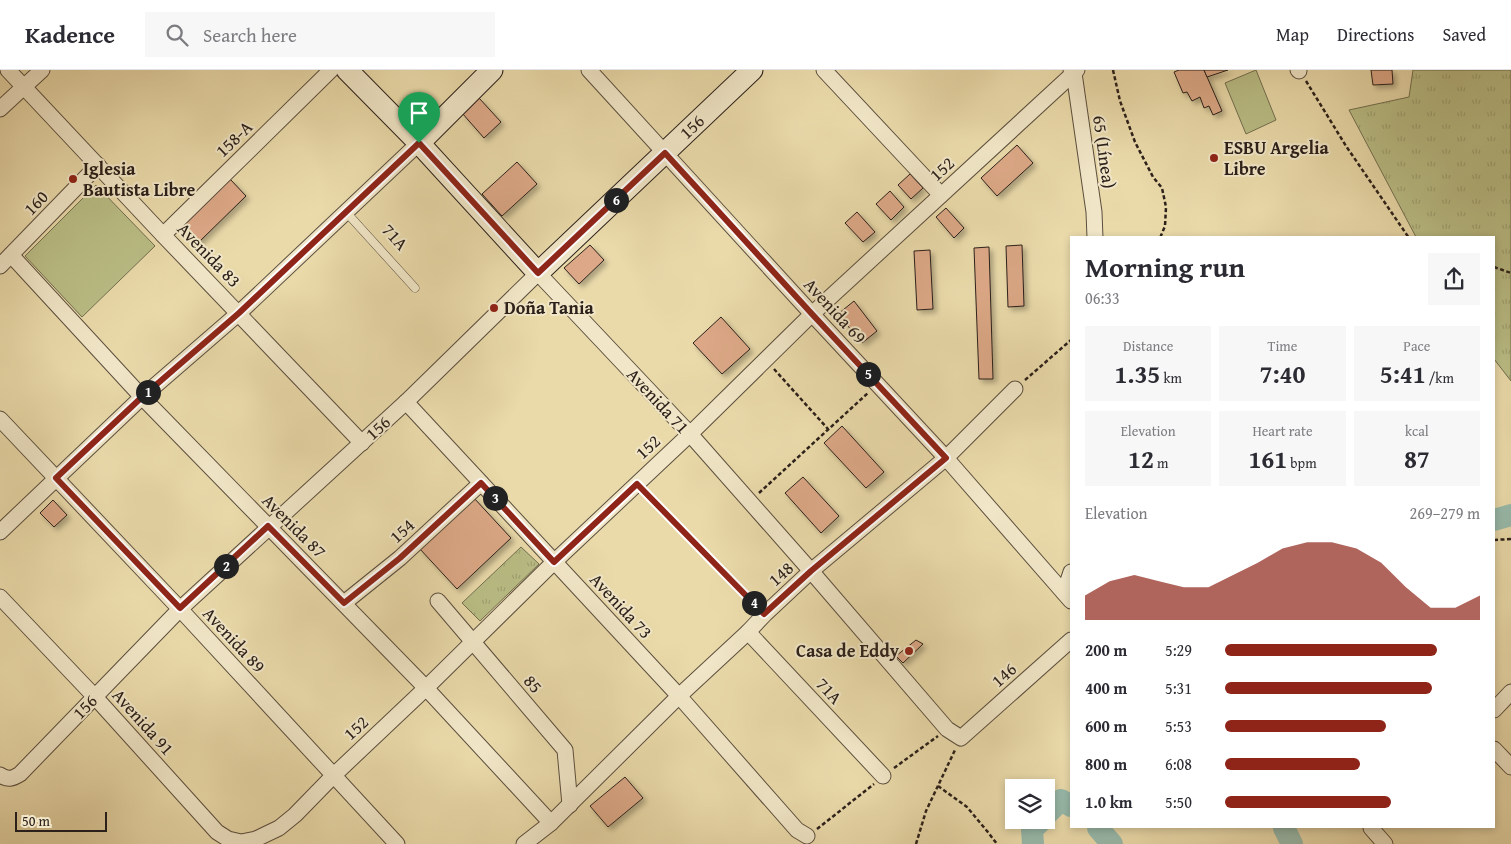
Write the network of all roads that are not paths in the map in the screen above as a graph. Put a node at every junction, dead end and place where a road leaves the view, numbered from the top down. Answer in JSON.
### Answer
{"nodes":[{"id":1,"x":8,"y":70,"type":"edge"},
{"id":2,"x":42,"y":70,"type":"edge"},
{"id":3,"x":331,"y":70,"type":"edge"},
{"id":4,"x":492,"y":70,"type":"edge"},
{"id":5,"x":589,"y":70,"type":"edge"},
{"id":6,"x":752,"y":70,"type":"edge"},
{"id":7,"x":824,"y":70,"type":"edge"},
{"id":8,"x":1074,"y":71,"type":"edge"},
{"id":9,"x":353,"y":72,"type":"edge"},
{"id":10,"x":24,"y":87,"type":"junction"},
{"id":11,"x":0,"y":109,"type":"edge"},
{"id":12,"x":419,"y":143,"type":"junction"},
{"id":13,"x":665,"y":153,"type":"junction"},
{"id":14,"x":98,"y":165,"type":"junction"},
{"id":15,"x":941,"y":196,"type":"junction"},
{"id":16,"x":346,"y":212,"type":"junction"},
{"id":17,"x":163,"y":234,"type":"junction"},
{"id":18,"x":1095,"y":236,"type":"edge"},
{"id":19,"x":11,"y":255,"type":"junction"},
{"id":20,"x":0,"y":266,"type":"edge"},
{"id":21,"x":538,"y":273,"type":"junction"},
{"id":22,"x":415,"y":288,"type":"dead end"},
{"id":23,"x":239,"y":313,"type":"junction"},
{"id":24,"x":812,"y":314,"type":"junction"},
{"id":25,"x":1015,"y":389,"type":"road end"},
{"id":26,"x":142,"y":397,"type":"junction"},
{"id":27,"x":406,"y":402,"type":"junction"},
{"id":28,"x":0,"y":419,"type":"edge"},
{"id":29,"x":690,"y":434,"type":"junction"},
{"id":30,"x":362,"y":443,"type":"junction"},
{"id":31,"x":946,"y":458,"type":"junction"},
{"id":32,"x":56,"y":478,"type":"junction"},
{"id":33,"x":481,"y":483,"type":"junction"},
{"id":34,"x":268,"y":526,"type":"junction"},
{"id":35,"x":0,"y":532,"type":"edge"},
{"id":36,"x":554,"y":562,"type":"junction"},
{"id":37,"x":811,"y":571,"type":"junction"},
{"id":38,"x":1070,"y":580,"type":"edge"},
{"id":39,"x":0,"y":597,"type":"edge"},
{"id":40,"x":1068,"y":597,"type":"edge"},
{"id":41,"x":438,"y":601,"type":"dead end"},
{"id":42,"x":344,"y":603,"type":"junction"},
{"id":43,"x":180,"y":608,"type":"junction"},
{"id":44,"x":748,"y":632,"type":"junction"},
{"id":45,"x":472,"y":641,"type":"junction"},
{"id":46,"x":1070,"y":641,"type":"edge"},
{"id":47,"x":426,"y":688,"type":"junction"},
{"id":48,"x":1511,"y":692,"type":"edge"},
{"id":49,"x":679,"y":696,"type":"junction"},
{"id":50,"x":95,"y":697,"type":"junction"},
{"id":51,"x":1495,"y":709,"type":"edge"},
{"id":52,"x":961,"y":738,"type":"joint"},
{"id":53,"x":1495,"y":750,"type":"edge"},
{"id":54,"x":1511,"y":767,"type":"edge"},
{"id":55,"x":334,"y":775,"type":"junction"},
{"id":56,"x":0,"y":776,"type":"edge"},
{"id":57,"x":883,"y":776,"type":"dead end"},
{"id":58,"x":570,"y":804,"type":"junction"},
{"id":59,"x":551,"y":822,"type":"junction"},
{"id":60,"x":1371,"y":828,"type":"edge"},
{"id":61,"x":807,"y":836,"type":"dead end"},
{"id":62,"x":240,"y":842,"type":"joint"},
{"id":63,"x":397,"y":844,"type":"edge"},
{"id":64,"x":524,"y":844,"type":"edge"},
{"id":65,"x":1385,"y":844,"type":"edge"}],
"edges":[{"from":1,"to":10,"type":"street","name":"Avenida 83"},
{"from":2,"to":10,"type":"street"},
{"from":3,"to":17,"type":"street","name":"158-A"},
{"from":4,"to":12,"type":"street"},
{"from":5,"to":13,"type":"street","name":"Avenida 69"},
{"from":6,"to":13,"type":"street","name":"156"},
{"from":7,"to":15,"type":"street"},
{"from":8,"to":15,"type":"street","name":"152"},
{"from":8,"to":18,"type":"street","name":"65 (Línea)"},
{"from":9,"to":12,"type":"street","name":"Avenida 71"},
{"from":10,"to":11,"type":"street"},
{"from":10,"to":14,"type":"street","name":"Avenida 83"},
{"from":12,"to":16,"type":"street"},
{"from":12,"to":21,"type":"street","name":"Avenida 71"},
{"from":13,"to":21,"type":"street","name":"156"},
{"from":13,"to":24,"type":"street","name":"Avenida 69"},
{"from":14,"to":17,"type":"street","name":"Avenida 83"},
{"from":14,"to":19,"type":"street","name":"160"},
{"from":15,"to":24,"type":"street","name":"152"},
{"from":16,"to":22,"type":"lane","name":"71A"},
{"from":16,"to":23,"type":"street"},
{"from":17,"to":23,"type":"street","name":"Avenida 83"},
{"from":19,"to":20,"type":"street","name":"160"},
{"from":19,"to":26,"type":"street","name":"Avenida 87"},
{"from":21,"to":27,"type":"street","name":"156"},
{"from":21,"to":29,"type":"street","name":"Avenida 71"},
{"from":23,"to":26,"type":"street"},
{"from":23,"to":30,"type":"street","name":"Avenida 83"},
{"from":24,"to":29,"type":"street","name":"152"},
{"from":24,"to":31,"type":"street","name":"Avenida 69"},
{"from":25,"to":31,"type":"street","name":"148"},
{"from":26,"to":32,"type":"street"},
{"from":26,"to":34,"type":"street","name":"Avenida 87"},
{"from":27,"to":30,"type":"street","name":"156"},
{"from":27,"to":33,"type":"street","name":"Avenida 73"},
{"from":28,"to":32,"type":"street","name":"Avenida 89"},
{"from":29,"to":36,"type":"street","name":"152"},
{"from":29,"to":37,"type":"street","name":"Avenida 71"},
{"from":30,"to":34,"type":"street","name":"156"},
{"from":31,"to":37,"type":"street","name":"148"},
{"from":31,"to":40,"type":"street","name":"Avenida 69"},
{"from":32,"to":35,"type":"street"},
{"from":32,"to":43,"type":"street","name":"Avenida 89"},
{"from":33,"to":36,"type":"street","name":"Avenida 73"},
{"from":33,"to":42,"type":"street","name":"154"},
{"from":34,"to":42,"type":"street","name":"Avenida 87"},
{"from":34,"to":43,"type":"street","name":"156"},
{"from":36,"to":45,"type":"street","name":"152"},
{"from":36,"to":49,"type":"street","name":"Avenida 73"},
{"from":37,"to":44,"type":"street","name":"148"},
{"from":37,"to":52,"type":"street","name":"Avenida 71"},
{"from":38,"to":40,"type":"street"},
{"from":39,"to":50,"type":"street","name":"Avenida 91"},
{"from":41,"to":45,"type":"street","name":"85"},
{"from":42,"to":47,"type":"street","name":"Avenida 87"},
{"from":43,"to":50,"type":"street","name":"156"},
{"from":43,"to":55,"type":"street","name":"Avenida 89"},
{"from":44,"to":49,"type":"street","name":"148"},
{"from":44,"to":57,"type":"street","name":"71A"},
{"from":45,"to":47,"type":"street","name":"152"},
{"from":45,"to":58,"type":"street","name":"85"},
{"from":46,"to":52,"type":"street","name":"146"},
{"from":47,"to":55,"type":"street","name":"152"},
{"from":47,"to":59,"type":"street","name":"Avenida 87"},
{"from":48,"to":51,"type":"street"},
{"from":49,"to":58,"type":"street","name":"148"},
{"from":49,"to":61,"type":"street","name":"Avenida 73"},
{"from":50,"to":56,"type":"street","name":"156"},
{"from":50,"to":62,"type":"street","name":"Avenida 91"},
{"from":53,"to":54,"type":"street"},
{"from":55,"to":62,"type":"street","name":"152"},
{"from":55,"to":63,"type":"street","name":"Avenida 89"},
{"from":58,"to":59,"type":"street","name":"148"},
{"from":59,"to":64,"type":"street","name":"148"},
{"from":60,"to":65,"type":"street"}]}
